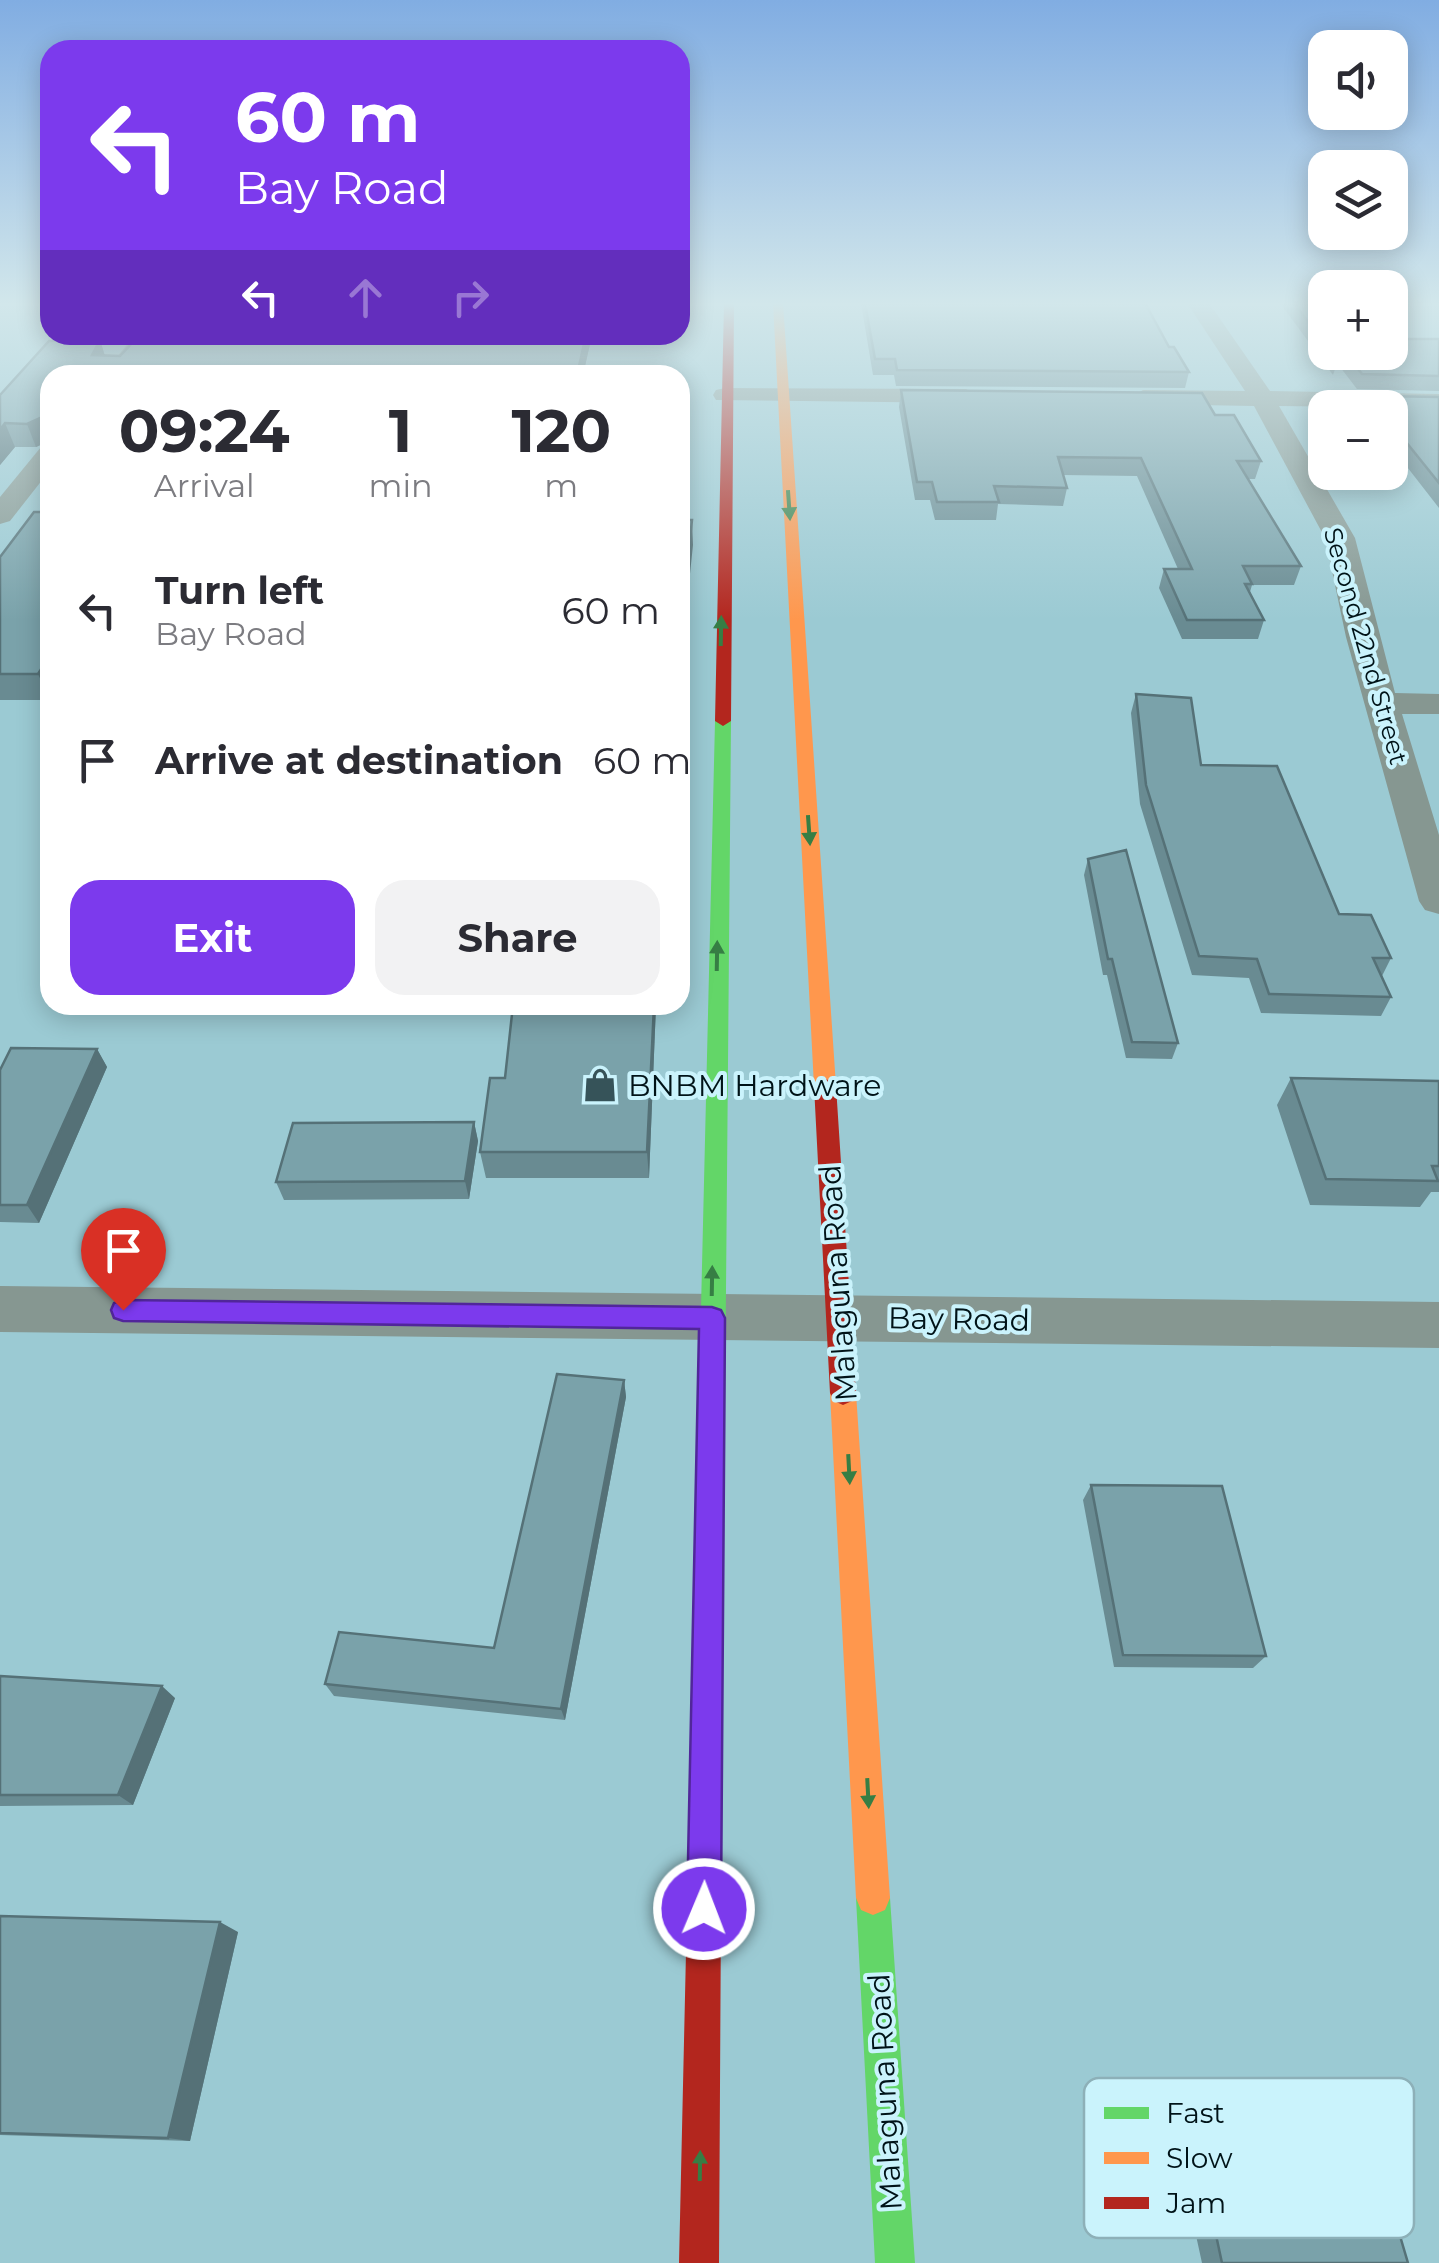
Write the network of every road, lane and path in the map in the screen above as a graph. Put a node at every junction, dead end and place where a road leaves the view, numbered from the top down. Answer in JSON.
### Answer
{"nodes":[{"id":1,"x":724,"y":409,"type":"edge"},
{"id":2,"x":783,"y":409,"type":"edge"},
{"id":3,"x":1268,"y":409,"type":"edge"},
{"id":4,"x":40,"y":466,"type":"edge"},
{"id":5,"x":0,"y":515,"type":"edge"},
{"id":6,"x":1383,"y":703,"type":"junction"},
{"id":7,"x":1439,"y":704,"type":"edge"},
{"id":8,"x":1439,"y":901,"type":"edge"},
{"id":9,"x":0,"y":1310,"type":"edge"},
{"id":10,"x":712,"y":1318,"type":"junction"},
{"id":11,"x":840,"y":1318,"type":"junction"},
{"id":12,"x":1439,"y":1324,"type":"edge"},
{"id":13,"x":699,"y":2263,"type":"edge"},
{"id":14,"x":895,"y":2263,"type":"edge"}],
"edges":[{"from":10,"to":1,"type":"street","one_way":true},
{"from":2,"to":11,"type":"street","name":"Malaguna Road","one_way":true},
{"from":3,"to":6,"type":"street","name":"Second 22nd Street"},
{"from":4,"to":5,"type":"street"},
{"from":6,"to":7,"type":"street"},
{"from":6,"to":8,"type":"street","name":"Second 22nd Street"},
{"from":9,"to":10,"type":"street","name":"Bay Road"},
{"from":10,"to":11,"type":"street","name":"Bay Road"},
{"from":13,"to":10,"type":"street","one_way":true},
{"from":11,"to":12,"type":"street","name":"Bay Road"},
{"from":11,"to":14,"type":"street","name":"Malaguna Road","one_way":true}]}
